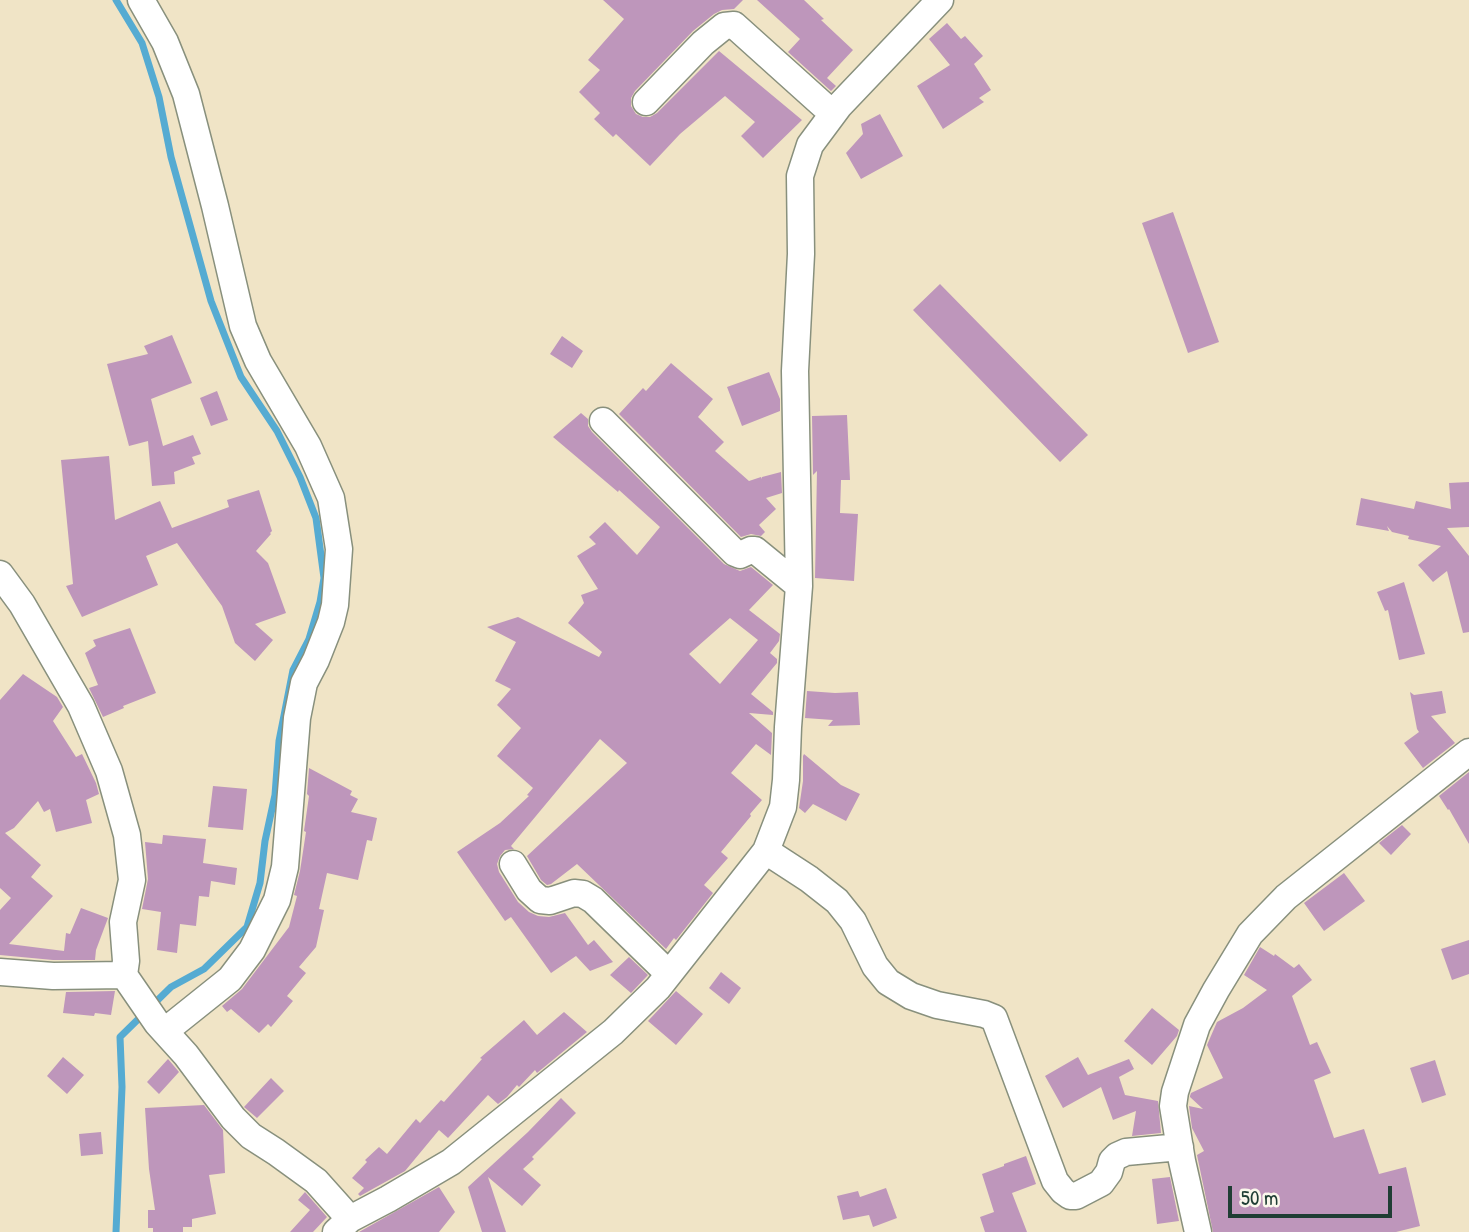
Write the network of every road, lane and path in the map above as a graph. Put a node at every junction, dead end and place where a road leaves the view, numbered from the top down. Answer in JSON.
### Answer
{"nodes":[{"id":1,"x":141,"y":0,"type":"edge"},
{"id":2,"x":940,"y":0,"type":"edge"},
{"id":3,"x":646,"y":102,"type":"dead end"},
{"id":4,"x":833,"y":114,"type":"junction"},
{"id":5,"x":603,"y":421,"type":"dead end"},
{"id":6,"x":2,"y":581,"type":"edge"},
{"id":7,"x":799,"y":586,"type":"junction"},
{"id":8,"x":1469,"y":752,"type":"edge"},
{"id":9,"x":766,"y":851,"type":"junction"},
{"id":10,"x":513,"y":864,"type":"dead end"},
{"id":11,"x":0,"y":972,"type":"edge"},
{"id":12,"x":669,"y":974,"type":"junction"},
{"id":13,"x":127,"y":980,"type":"junction"},
{"id":14,"x":161,"y":1027,"type":"junction"},
{"id":15,"x":1180,"y":1147,"type":"junction"},
{"id":16,"x":343,"y":1225,"type":"edge"},
{"id":17,"x":1198,"y":1232,"type":"edge"}],
"edges":[{"from":1,"to":14,"type":"street"},
{"from":2,"to":4,"type":"street"},
{"from":3,"to":4,"type":"street"},
{"from":4,"to":7,"type":"street"},
{"from":5,"to":7,"type":"street"},
{"from":6,"to":13,"type":"street"},
{"from":7,"to":9,"type":"street"},
{"from":8,"to":15,"type":"street"},
{"from":9,"to":12,"type":"street"},
{"from":9,"to":15,"type":"street"},
{"from":10,"to":12,"type":"street"},
{"from":11,"to":13,"type":"street"},
{"from":12,"to":16,"type":"street"},
{"from":13,"to":14,"type":"street"},
{"from":14,"to":16,"type":"street"},
{"from":15,"to":17,"type":"street"}]}
